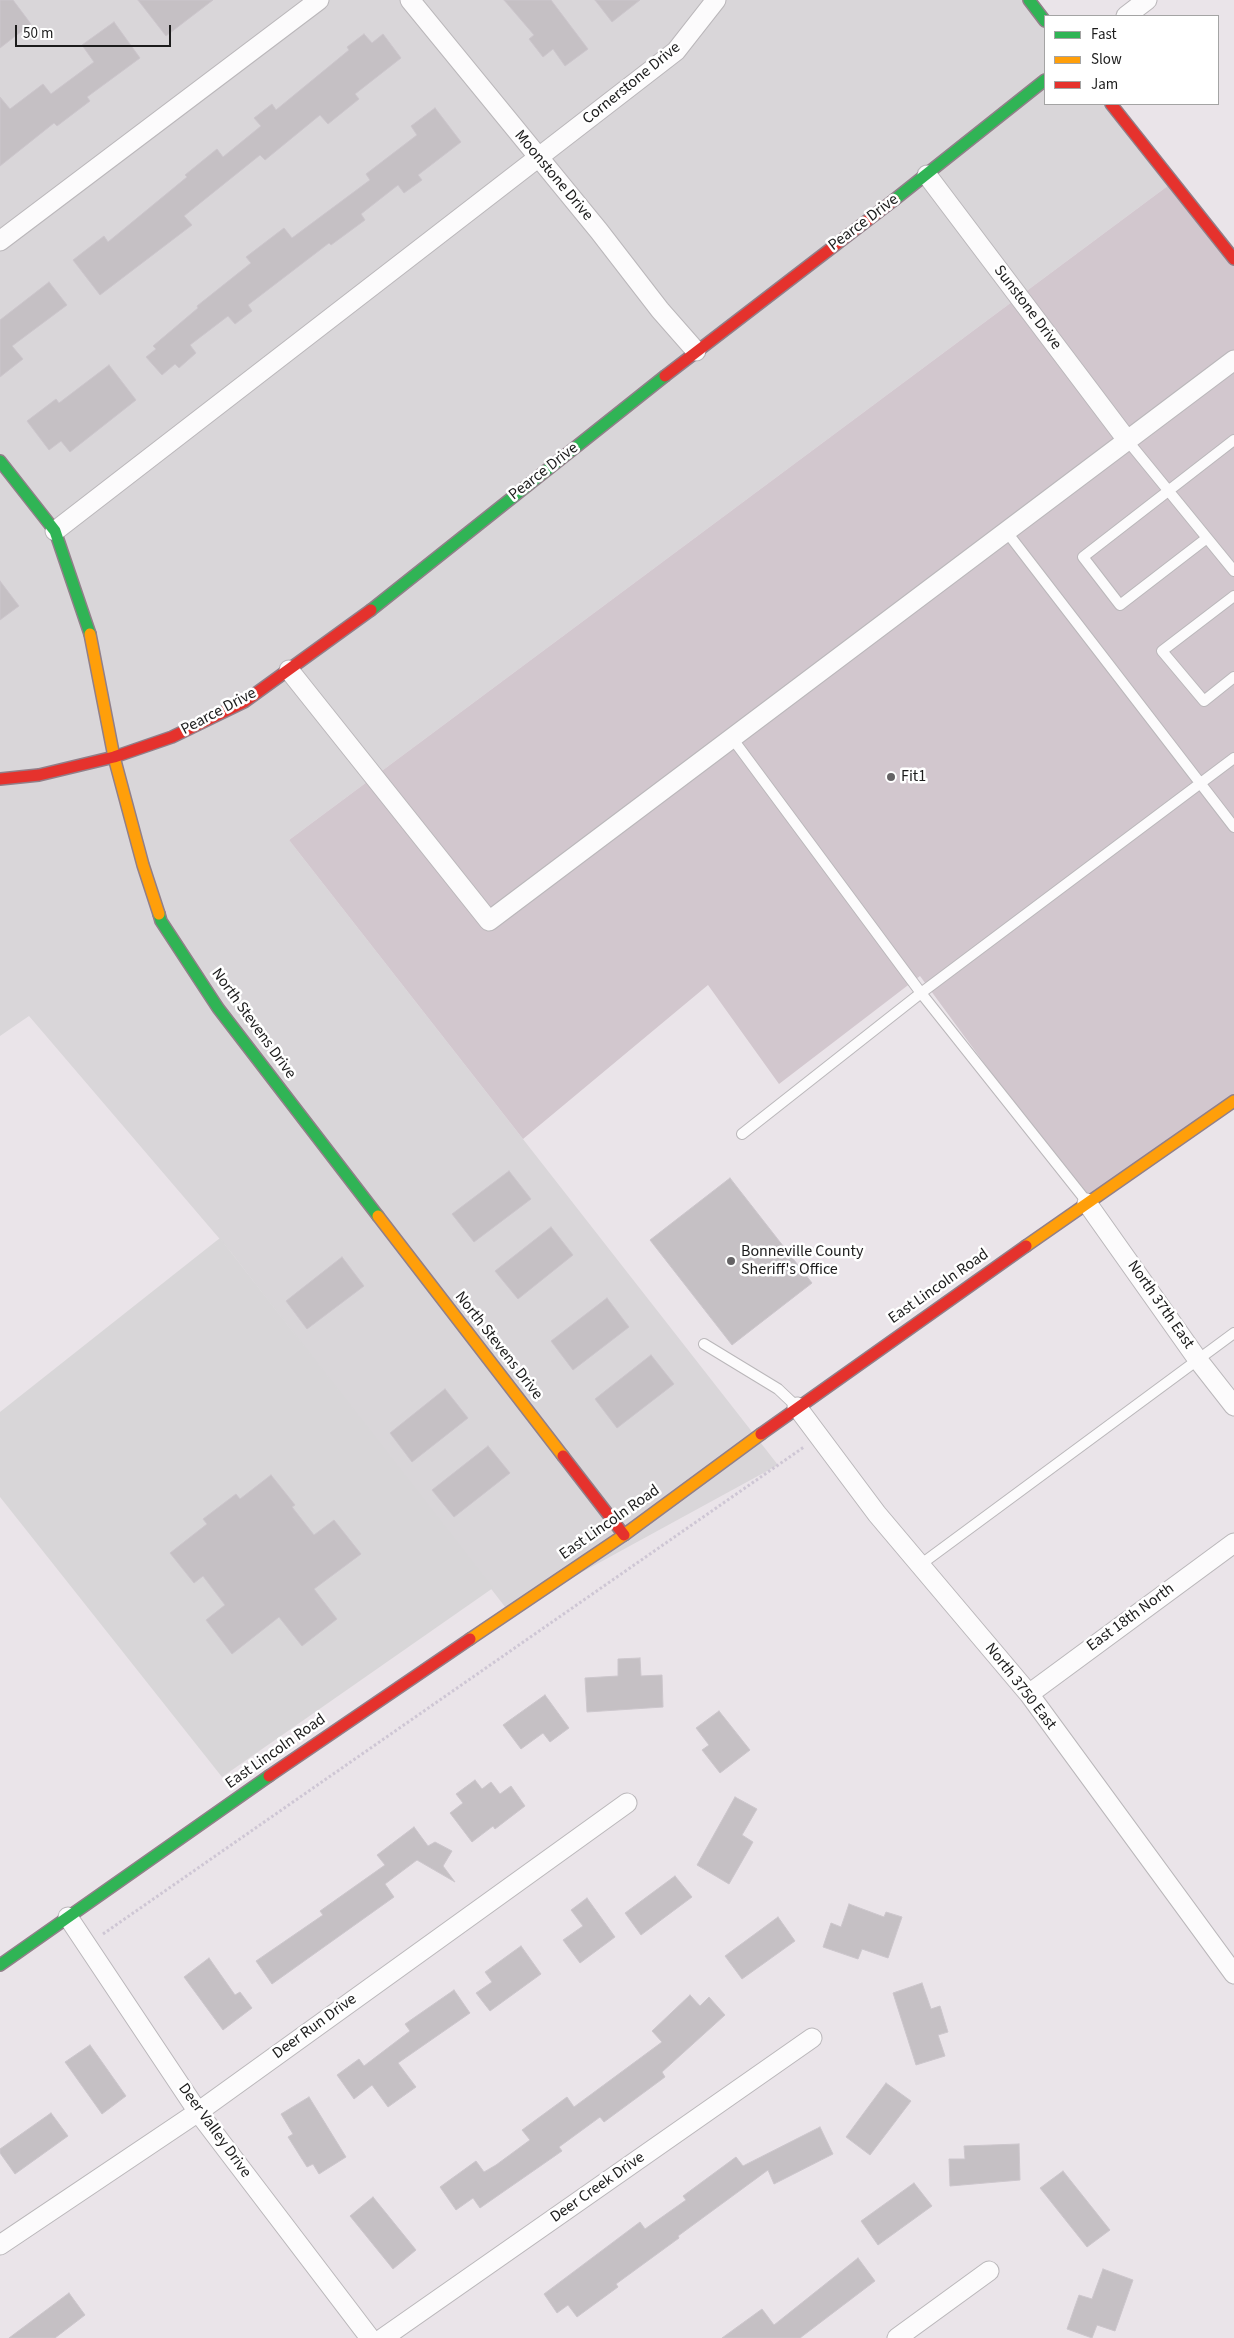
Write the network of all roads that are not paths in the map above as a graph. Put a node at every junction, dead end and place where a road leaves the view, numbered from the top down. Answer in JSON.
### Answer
{"nodes":[{"id":1,"x":319,"y":0,"type":"edge"},
{"id":2,"x":410,"y":0,"type":"edge"},
{"id":3,"x":716,"y":0,"type":"edge"},
{"id":4,"x":1029,"y":0,"type":"edge"},
{"id":5,"x":1147,"y":0,"type":"edge"},
{"id":6,"x":1127,"y":15,"type":"edge"},
{"id":7,"x":1044,"y":20,"type":"edge"},
{"id":8,"x":1044,"y":81,"type":"edge"},
{"id":9,"x":1112,"y":105,"type":"edge"},
{"id":10,"x":538,"y":159,"type":"junction"},
{"id":11,"x":927,"y":175,"type":"junction"},
{"id":12,"x":0,"y":241,"type":"edge"},
{"id":13,"x":1234,"y":259,"type":"edge"},
{"id":14,"x":696,"y":351,"type":"junction"},
{"id":15,"x":1234,"y":360,"type":"edge"},
{"id":16,"x":1128,"y":440,"type":"junction"},
{"id":17,"x":1234,"y":440,"type":"edge"},
{"id":18,"x":0,"y":461,"type":"edge"},
{"id":19,"x":1170,"y":491,"type":"junction"},
{"id":20,"x":55,"y":531,"type":"junction"},
{"id":21,"x":1006,"y":531,"type":"junction"},
{"id":22,"x":1207,"y":538,"type":"junction"},
{"id":23,"x":1234,"y":571,"type":"edge"},
{"id":24,"x":1234,"y":596,"type":"edge"},
{"id":25,"x":290,"y":670,"type":"junction"},
{"id":26,"x":1234,"y":678,"type":"edge"},
{"id":27,"x":732,"y":738,"type":"junction"},
{"id":28,"x":114,"y":757,"type":"junction"},
{"id":29,"x":1234,"y":758,"type":"edge"},
{"id":30,"x":0,"y":779,"type":"edge"},
{"id":31,"x":1201,"y":783,"type":"junction"},
{"id":32,"x":1234,"y":826,"type":"edge"},
{"id":33,"x":921,"y":992,"type":"junction"},
{"id":34,"x":1234,"y":1101,"type":"edge"},
{"id":35,"x":742,"y":1134,"type":"dead end"},
{"id":36,"x":1087,"y":1203,"type":"junction"},
{"id":37,"x":1234,"y":1333,"type":"edge"},
{"id":38,"x":704,"y":1344,"type":"dead end"},
{"id":39,"x":1198,"y":1360,"type":"junction"},
{"id":40,"x":1234,"y":1406,"type":"edge"},
{"id":41,"x":797,"y":1407,"type":"junction"},
{"id":42,"x":624,"y":1536,"type":"junction"},
{"id":43,"x":1234,"y":1542,"type":"edge"},
{"id":44,"x":920,"y":1565,"type":"junction"},
{"id":45,"x":1029,"y":1694,"type":"junction"},
{"id":46,"x":627,"y":1804,"type":"dead end"},
{"id":47,"x":68,"y":1917,"type":"junction"},
{"id":48,"x":0,"y":1965,"type":"edge"},
{"id":49,"x":1233,"y":1971,"type":"edge"},
{"id":50,"x":812,"y":2038,"type":"dead end"},
{"id":51,"x":198,"y":2112,"type":"junction"},
{"id":52,"x":0,"y":2245,"type":"edge"},
{"id":53,"x":990,"y":2272,"type":"dead end"},
{"id":54,"x":370,"y":2338,"type":"edge"},
{"id":55,"x":383,"y":2338,"type":"edge"},
{"id":56,"x":897,"y":2338,"type":"edge"}],
"edges":[{"from":1,"to":12,"type":"street"},
{"from":2,"to":10,"type":"street","name":"Moonstone Drive"},
{"from":3,"to":10,"type":"street","name":"Cornerstone Drive"},
{"from":4,"to":7,"type":"street"},
{"from":5,"to":6,"type":"street"},
{"from":8,"to":11,"type":"street","name":"Pearce Drive"},
{"from":9,"to":13,"type":"street"},
{"from":10,"to":14,"type":"street","name":"Moonstone Drive"},
{"from":10,"to":20,"type":"street","name":"Cornerstone Drive"},
{"from":11,"to":14,"type":"street","name":"Pearce Drive"},
{"from":11,"to":16,"type":"street","name":"Sunstone Drive"},
{"from":14,"to":25,"type":"street","name":"Pearce Drive"},
{"from":15,"to":16,"type":"street"},
{"from":16,"to":19,"type":"lane"},
{"from":16,"to":21,"type":"street"},
{"from":17,"to":19,"type":"lane"},
{"from":18,"to":20,"type":"street","name":"North Stevens Drive"},
{"from":19,"to":22,"type":"lane"},
{"from":19,"to":22,"type":"lane"},
{"from":20,"to":28,"type":"street","name":"North Stevens Drive"},
{"from":21,"to":27,"type":"street"},
{"from":21,"to":31,"type":"lane"},
{"from":22,"to":23,"type":"lane"},
{"from":24,"to":26,"type":"lane"},
{"from":25,"to":27,"type":"street"},
{"from":25,"to":28,"type":"street","name":"Pearce Drive"},
{"from":27,"to":33,"type":"lane"},
{"from":28,"to":30,"type":"street","name":"Pearce Drive"},
{"from":28,"to":42,"type":"street","name":"North Stevens Drive"},
{"from":29,"to":31,"type":"lane"},
{"from":31,"to":32,"type":"lane"},
{"from":31,"to":33,"type":"lane"},
{"from":33,"to":35,"type":"lane"},
{"from":33,"to":36,"type":"lane"},
{"from":34,"to":36,"type":"street","name":"East Lincoln Road"},
{"from":36,"to":39,"type":"street","name":"North 37th East"},
{"from":36,"to":41,"type":"street","name":"East Lincoln Road"},
{"from":37,"to":39,"type":"lane"},
{"from":38,"to":41,"type":"lane"},
{"from":39,"to":40,"type":"street","name":"North 37th East"},
{"from":39,"to":44,"type":"lane"},
{"from":41,"to":42,"type":"street","name":"East Lincoln Road"},
{"from":41,"to":44,"type":"street","name":"North 3750 East"},
{"from":42,"to":47,"type":"street","name":"East Lincoln Road"},
{"from":43,"to":45,"type":"street","name":"East 18th North"},
{"from":44,"to":45,"type":"street","name":"North 3750 East"},
{"from":45,"to":49,"type":"street","name":"North 3750 East"},
{"from":46,"to":51,"type":"street","name":"Deer Run Drive"},
{"from":47,"to":48,"type":"street","name":"East Lincoln Road"},
{"from":47,"to":51,"type":"street","name":"Deer Valley Drive"},
{"from":50,"to":55,"type":"street","name":"Deer Creek Drive"},
{"from":51,"to":52,"type":"street","name":"Deer Run Drive"},
{"from":51,"to":54,"type":"street","name":"Deer Valley Drive"},
{"from":53,"to":56,"type":"street"}]}
